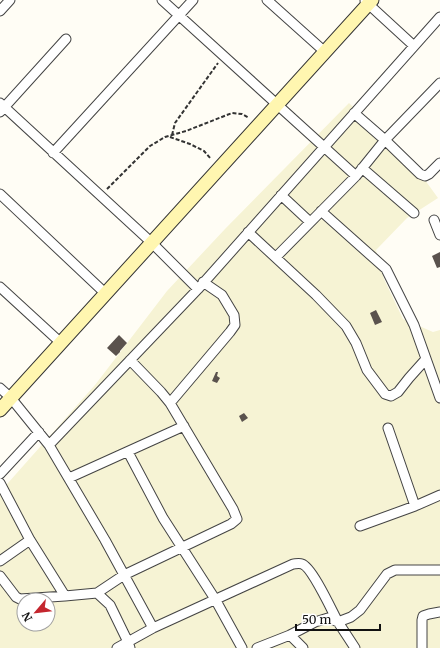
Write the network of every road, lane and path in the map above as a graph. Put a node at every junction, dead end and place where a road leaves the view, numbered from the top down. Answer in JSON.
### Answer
{"nodes":[{"id":1,"x":10,"y":0,"type":"edge"},
{"id":2,"x":162,"y":0,"type":"edge"},
{"id":3,"x":193,"y":0,"type":"edge"},
{"id":4,"x":267,"y":0,"type":"edge"},
{"id":5,"x":368,"y":1,"type":"edge"},
{"id":6,"x":0,"y":11,"type":"edge"},
{"id":7,"x":179,"y":15,"type":"junction"},
{"id":8,"x":440,"y":16,"type":"edge"},
{"id":9,"x":66,"y":39,"type":"dead end"},
{"id":10,"x":414,"y":46,"type":"junction"},
{"id":11,"x":325,"y":52,"type":"junction"},
{"id":12,"x":223,"y":56,"type":"junction"},
{"id":13,"x":440,"y":83,"type":"edge"},
{"id":14,"x":278,"y":105,"type":"junction"},
{"id":15,"x":2,"y":108,"type":"edge"},
{"id":16,"x":354,"y":113,"type":"junction"},
{"id":17,"x":260,"y":125,"type":"junction"},
{"id":18,"x":172,"y":135,"type":"junction"},
{"id":19,"x":168,"y":136,"type":"junction"},
{"id":20,"x":385,"y":140,"type":"junction"},
{"id":21,"x":324,"y":147,"type":"junction"},
{"id":22,"x":53,"y":153,"type":"junction"},
{"id":23,"x":440,"y":163,"type":"edge"},
{"id":24,"x":362,"y":168,"type":"junction"},
{"id":25,"x":219,"y":169,"type":"junction"},
{"id":26,"x":356,"y":176,"type":"junction"},
{"id":27,"x":0,"y":194,"type":"edge"},
{"id":28,"x":281,"y":195,"type":"junction"},
{"id":29,"x":100,"y":196,"type":"junction"},
{"id":30,"x":322,"y":211,"type":"junction"},
{"id":31,"x":414,"y":213,"type":"dead end"},
{"id":32,"x":434,"y":220,"type":"dead end"},
{"id":33,"x":310,"y":222,"type":"junction"},
{"id":34,"x":248,"y":232,"type":"junction"},
{"id":35,"x":440,"y":235,"type":"edge"},
{"id":36,"x":152,"y":243,"type":"junction"},
{"id":37,"x":276,"y":257,"type":"junction"},
{"id":38,"x":200,"y":286,"type":"junction"},
{"id":39,"x":0,"y":287,"type":"edge"},
{"id":40,"x":106,"y":294,"type":"junction"},
{"id":41,"x":62,"y":343,"type":"junction"},
{"id":42,"x":426,"y":359,"type":"junction"},
{"id":43,"x":130,"y":360,"type":"junction"},
{"id":44,"x":436,"y":375,"type":"edge"},
{"id":45,"x":0,"y":388,"type":"edge"},
{"id":46,"x":11,"y":398,"type":"junction"},
{"id":47,"x":440,"y":398,"type":"edge"},
{"id":48,"x":170,"y":403,"type":"junction"},
{"id":49,"x":0,"y":410,"type":"edge"},
{"id":50,"x":184,"y":426,"type":"junction"},
{"id":51,"x":388,"y":428,"type":"dead end"},
{"id":52,"x":39,"y":432,"type":"junction"},
{"id":53,"x":49,"y":445,"type":"junction"},
{"id":54,"x":128,"y":452,"type":"junction"},
{"id":55,"x":0,"y":474,"type":"edge"},
{"id":56,"x":68,"y":478,"type":"junction"},
{"id":57,"x":0,"y":483,"type":"edge"},
{"id":58,"x":440,"y":498,"type":"edge"},
{"id":59,"x":415,"y":506,"type":"junction"},
{"id":60,"x":360,"y":526,"type":"dead end"},
{"id":61,"x":30,"y":540,"type":"junction"},
{"id":62,"x":182,"y":547,"type":"junction"},
{"id":63,"x":0,"y":561,"type":"edge"},
{"id":64,"x":440,"y":570,"type":"edge"},
{"id":65,"x":124,"y":575,"type":"junction"},
{"id":66,"x":0,"y":576,"type":"edge"},
{"id":67,"x":97,"y":593,"type":"junction"},
{"id":68,"x":65,"y":596,"type":"junction"},
{"id":69,"x":215,"y":599,"type":"junction"},
{"id":70,"x":440,"y":612,"type":"edge"},
{"id":71,"x":338,"y":622,"type":"junction"},
{"id":72,"x":153,"y":628,"type":"junction"},
{"id":73,"x":290,"y":635,"type":"junction"},
{"id":74,"x":129,"y":645,"type":"edge"},
{"id":75,"x":117,"y":648,"type":"edge"},
{"id":76,"x":242,"y":648,"type":"edge"},
{"id":77,"x":257,"y":648,"type":"edge"},
{"id":78,"x":303,"y":648,"type":"edge"},
{"id":79,"x":355,"y":648,"type":"edge"},
{"id":80,"x":422,"y":648,"type":"edge"}],
"edges":[{"from":1,"to":6,"type":"street"},
{"from":2,"to":7,"type":"street"},
{"from":3,"to":7,"type":"street"},
{"from":4,"to":11,"type":"street"},
{"from":5,"to":10,"type":"street"},
{"from":5,"to":11,"type":"street"},
{"from":7,"to":12,"type":"street"},
{"from":7,"to":22,"type":"street"},
{"from":8,"to":10,"type":"street"},
{"from":9,"to":15,"type":"street"},
{"from":10,"to":16,"type":"street"},
{"from":11,"to":14,"type":"street"},
{"from":12,"to":14,"type":"street"},
{"from":12,"to":18,"type":"path"},
{"from":13,"to":20,"type":"street"},
{"from":14,"to":17,"type":"street"},
{"from":14,"to":21,"type":"street"},
{"from":15,"to":22,"type":"street"},
{"from":16,"to":20,"type":"street"},
{"from":16,"to":21,"type":"street"},
{"from":17,"to":18,"type":"path"},
{"from":17,"to":25,"type":"street"},
{"from":18,"to":19,"type":"path"},
{"from":19,"to":25,"type":"path"},
{"from":19,"to":29,"type":"path"},
{"from":20,"to":23,"type":"street"},
{"from":20,"to":24,"type":"street"},
{"from":21,"to":26,"type":"street"},
{"from":21,"to":28,"type":"street"},
{"from":22,"to":29,"type":"street"},
{"from":24,"to":26,"type":"street"},
{"from":24,"to":31,"type":"street"},
{"from":25,"to":36,"type":"street"},
{"from":26,"to":30,"type":"street"},
{"from":27,"to":40,"type":"street"},
{"from":28,"to":33,"type":"street"},
{"from":28,"to":34,"type":"street"},
{"from":29,"to":36,"type":"street"},
{"from":30,"to":33,"type":"street"},
{"from":30,"to":42,"type":"street"},
{"from":32,"to":35,"type":"street"},
{"from":33,"to":37,"type":"street"},
{"from":34,"to":37,"type":"street"},
{"from":34,"to":38,"type":"street"},
{"from":36,"to":38,"type":"street"},
{"from":36,"to":40,"type":"street"},
{"from":37,"to":42,"type":"street"},
{"from":38,"to":43,"type":"street"},
{"from":38,"to":48,"type":"street"},
{"from":39,"to":41,"type":"street"},
{"from":40,"to":41,"type":"street"},
{"from":41,"to":46,"type":"street"},
{"from":42,"to":44,"type":"street"},
{"from":43,"to":48,"type":"street"},
{"from":43,"to":53,"type":"street"},
{"from":44,"to":47,"type":"street"},
{"from":45,"to":46,"type":"street"},
{"from":46,"to":49,"type":"street"},
{"from":46,"to":52,"type":"street"},
{"from":48,"to":50,"type":"street"},
{"from":50,"to":54,"type":"street"},
{"from":50,"to":62,"type":"street"},
{"from":51,"to":59,"type":"street"},
{"from":52,"to":53,"type":"street"},
{"from":52,"to":55,"type":"street"},
{"from":53,"to":56,"type":"street"},
{"from":54,"to":56,"type":"street"},
{"from":54,"to":62,"type":"street"},
{"from":56,"to":65,"type":"street"},
{"from":57,"to":61,"type":"street"},
{"from":58,"to":59,"type":"street"},
{"from":59,"to":60,"type":"street"},
{"from":61,"to":63,"type":"street"},
{"from":61,"to":68,"type":"street"},
{"from":62,"to":65,"type":"street"},
{"from":62,"to":69,"type":"street"},
{"from":64,"to":71,"type":"street"},
{"from":65,"to":67,"type":"street"},
{"from":65,"to":72,"type":"street"},
{"from":66,"to":68,"type":"street"},
{"from":67,"to":68,"type":"street"},
{"from":67,"to":74,"type":"street"},
{"from":69,"to":71,"type":"street"},
{"from":69,"to":72,"type":"street"},
{"from":69,"to":76,"type":"street"},
{"from":70,"to":80,"type":"street"},
{"from":71,"to":73,"type":"street"},
{"from":71,"to":79,"type":"street"},
{"from":72,"to":74,"type":"street"},
{"from":73,"to":77,"type":"street"},
{"from":73,"to":78,"type":"street"},
{"from":74,"to":75,"type":"street"}]}
